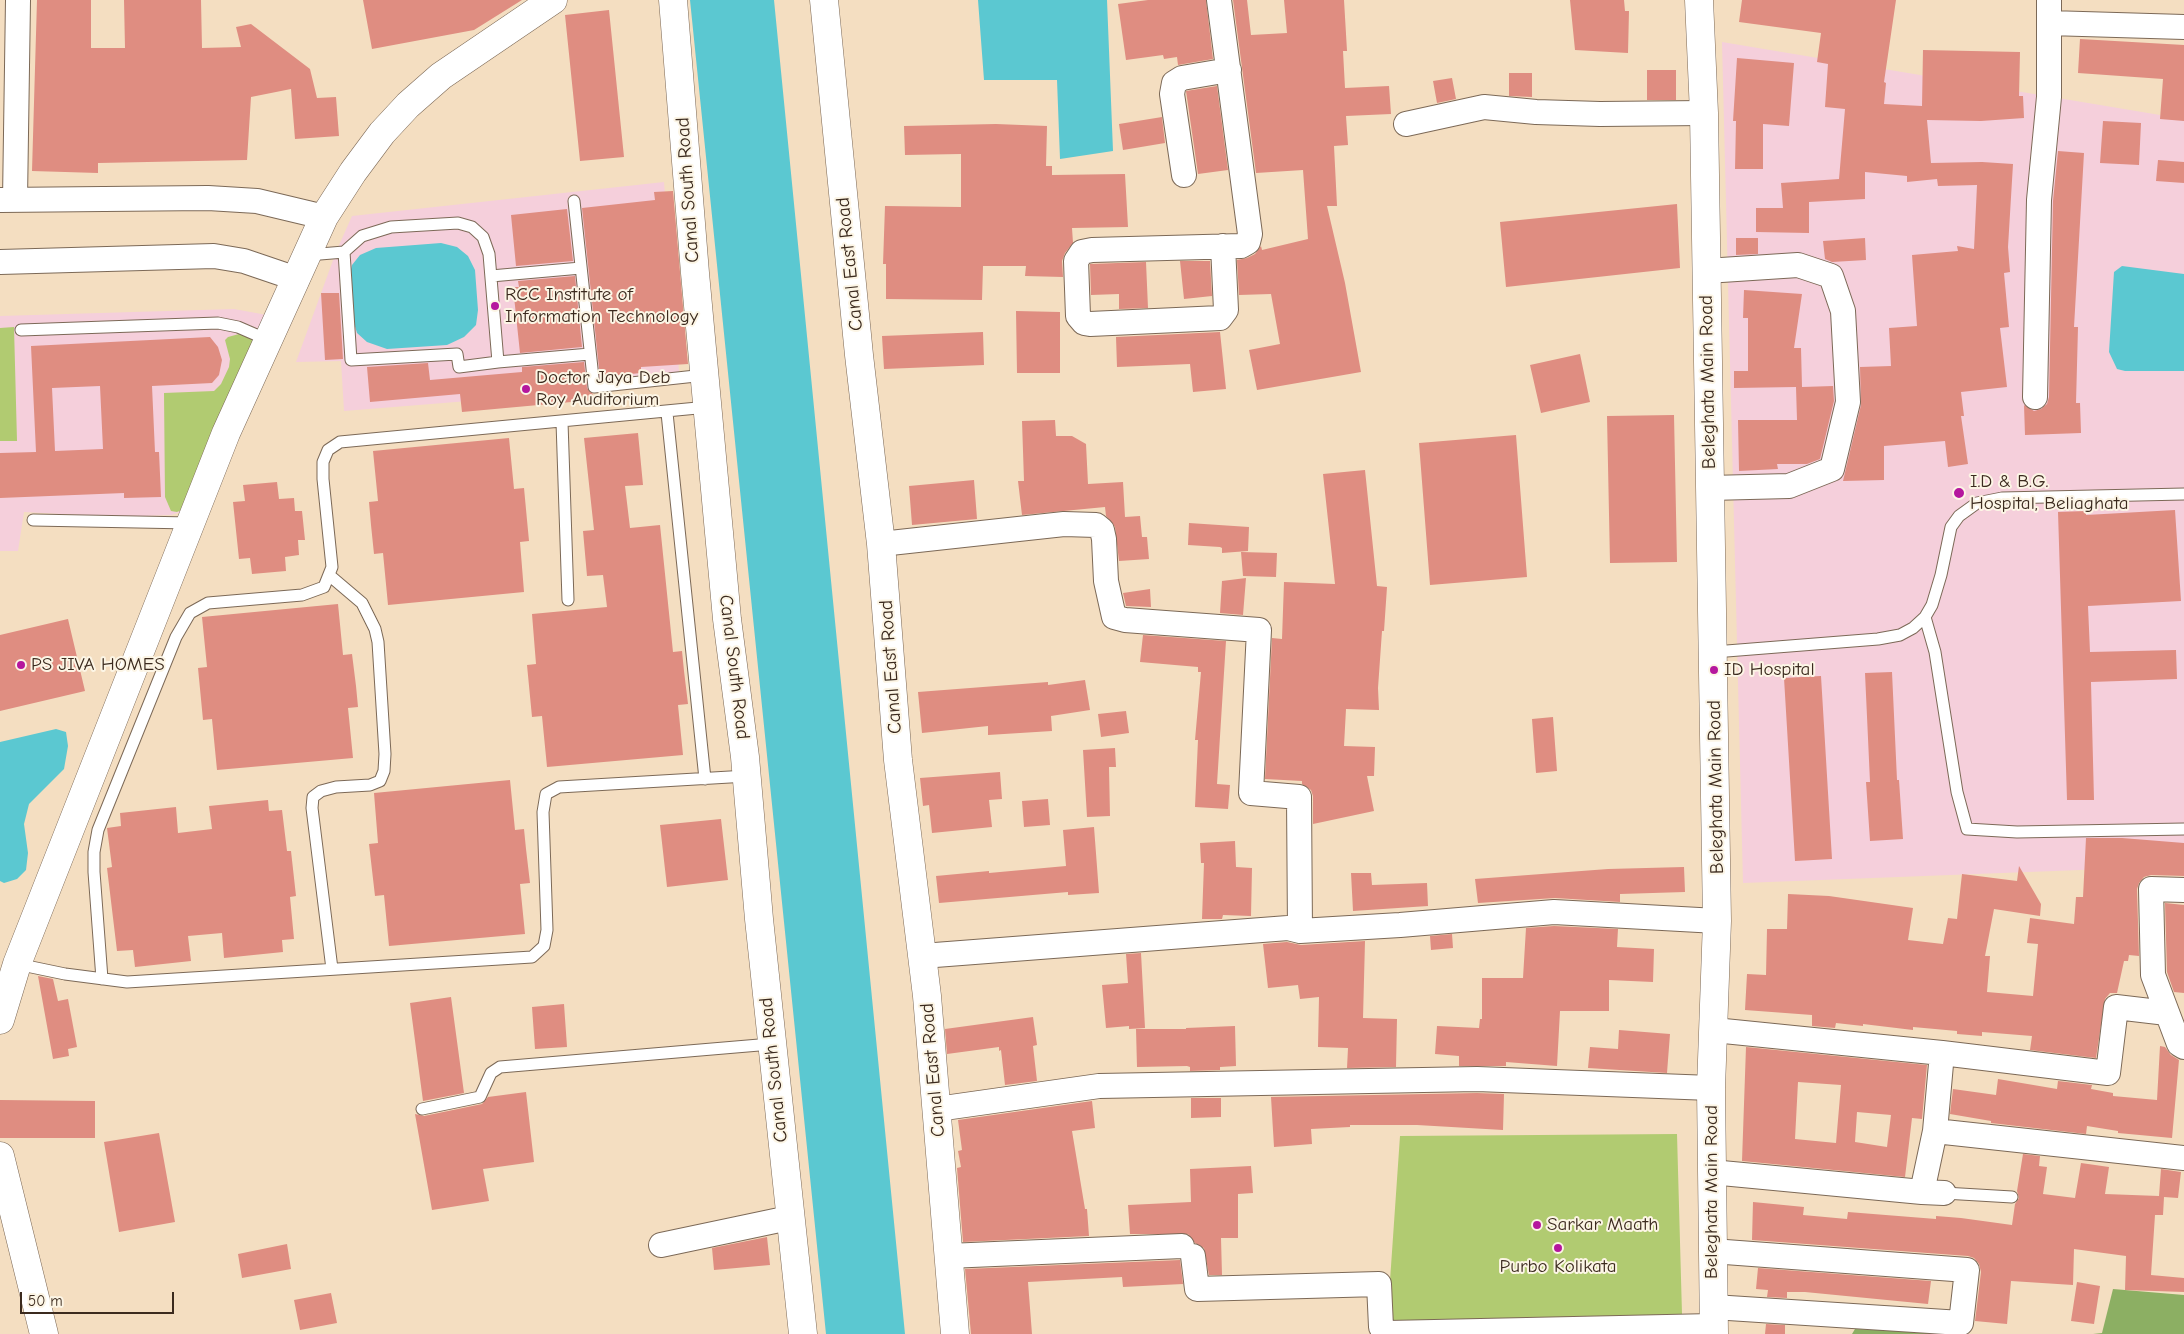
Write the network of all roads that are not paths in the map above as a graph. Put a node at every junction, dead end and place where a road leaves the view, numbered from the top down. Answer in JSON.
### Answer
{"nodes":[{"id":1,"x":18,"y":0,"type":"edge"},
{"id":2,"x":553,"y":0,"type":"edge"},
{"id":3,"x":673,"y":0,"type":"edge"},
{"id":4,"x":824,"y":0,"type":"edge"},
{"id":5,"x":1219,"y":0,"type":"edge"},
{"id":6,"x":1699,"y":0,"type":"edge"},
{"id":7,"x":2049,"y":0,"type":"edge"},
{"id":8,"x":2049,"y":23,"type":"junction"},
{"id":9,"x":2184,"y":27,"type":"edge"},
{"id":10,"x":1229,"y":70,"type":"junction"},
{"id":11,"x":1704,"y":113,"type":"junction"},
{"id":12,"x":1406,"y":124,"type":"dead end"},
{"id":13,"x":1184,"y":175,"type":"dead end"},
{"id":14,"x":7,"y":200,"type":"edge"},
{"id":15,"x":574,"y":201,"type":"dead end"},
{"id":16,"x":324,"y":217,"type":"junction"},
{"id":17,"x":1223,"y":246,"type":"junction"},
{"id":18,"x":344,"y":252,"type":"junction"},
{"id":19,"x":0,"y":262,"type":"edge"},
{"id":20,"x":303,"y":267,"type":"junction"},
{"id":21,"x":581,"y":268,"type":"junction"},
{"id":22,"x":1706,"y":271,"type":"junction"},
{"id":23,"x":491,"y":276,"type":"junction"},
{"id":24,"x":21,"y":330,"type":"dead end"},
{"id":25,"x":269,"y":340,"type":"junction"},
{"id":26,"x":590,"y":354,"type":"junction"},
{"id":27,"x":498,"y":362,"type":"junction"},
{"id":28,"x":705,"y":375,"type":"junction"},
{"id":29,"x":2035,"y":397,"type":"dead end"},
{"id":30,"x":708,"y":407,"type":"junction"},
{"id":31,"x":667,"y":413,"type":"junction"},
{"id":32,"x":562,"y":422,"type":"junction"},
{"id":33,"x":1710,"y":488,"type":"junction"},
{"id":34,"x":2184,"y":494,"type":"edge"},
{"id":35,"x":33,"y":520,"type":"dead end"},
{"id":36,"x":190,"y":523,"type":"junction"},
{"id":37,"x":881,"y":544,"type":"junction"},
{"id":38,"x":329,"y":576,"type":"junction"},
{"id":39,"x":568,"y":600,"type":"dead end"},
{"id":40,"x":1925,"y":618,"type":"junction"},
{"id":41,"x":1714,"y":652,"type":"junction"},
{"id":42,"x":747,"y":776,"type":"junction"},
{"id":43,"x":705,"y":780,"type":"junction"},
{"id":44,"x":2184,"y":829,"type":"edge"},
{"id":45,"x":2184,"y":890,"type":"edge"},
{"id":46,"x":1717,"y":920,"type":"junction"},
{"id":47,"x":1300,"y":931,"type":"junction"},
{"id":48,"x":922,"y":956,"type":"junction"},
{"id":49,"x":16,"y":964,"type":"junction"},
{"id":50,"x":332,"y":969,"type":"junction"},
{"id":51,"x":102,"y":979,"type":"junction"},
{"id":52,"x":2167,"y":1013,"type":"junction"},
{"id":53,"x":0,"y":1020,"type":"edge"},
{"id":54,"x":1714,"y":1030,"type":"junction"},
{"id":55,"x":771,"y":1044,"type":"junction"},
{"id":56,"x":2184,"y":1047,"type":"edge"},
{"id":57,"x":1942,"y":1053,"type":"junction"},
{"id":58,"x":1711,"y":1088,"type":"junction"},
{"id":59,"x":422,"y":1109,"type":"dead end"},
{"id":60,"x":937,"y":1109,"type":"junction"},
{"id":61,"x":1935,"y":1131,"type":"junction"},
{"id":62,"x":0,"y":1156,"type":"edge"},
{"id":63,"x":2184,"y":1158,"type":"edge"},
{"id":64,"x":1711,"y":1172,"type":"junction"},
{"id":65,"x":1933,"y":1193,"type":"junction"},
{"id":66,"x":2012,"y":1197,"type":"dead end"},
{"id":67,"x":789,"y":1218,"type":"junction"},
{"id":68,"x":661,"y":1245,"type":"dead end"},
{"id":69,"x":1712,"y":1251,"type":"junction"},
{"id":70,"x":948,"y":1256,"type":"junction"},
{"id":71,"x":1713,"y":1322,"type":"edge"},
{"id":72,"x":1457,"y":1333,"type":"edge"},
{"id":73,"x":44,"y":1334,"type":"edge"},
{"id":74,"x":802,"y":1334,"type":"edge"},
{"id":75,"x":955,"y":1334,"type":"edge"}],
"edges":[{"from":1,"to":14,"type":"street"},
{"from":2,"to":16,"type":"street"},
{"from":3,"to":28,"type":"street","name":"Canal South Road"},
{"from":4,"to":37,"type":"street","name":"Canal East Road"},
{"from":5,"to":10,"type":"street"},
{"from":6,"to":11,"type":"street","name":"Beleghata Main Road"},
{"from":7,"to":8,"type":"street"},
{"from":8,"to":9,"type":"street"},
{"from":8,"to":29,"type":"street"},
{"from":10,"to":13,"type":"street"},
{"from":10,"to":17,"type":"street"},
{"from":11,"to":12,"type":"street"},
{"from":11,"to":22,"type":"street","name":"Beleghata Main Road"},
{"from":14,"to":16,"type":"street"},
{"from":15,"to":21,"type":"lane"},
{"from":16,"to":20,"type":"street"},
{"from":17,"to":17,"type":"street"},
{"from":18,"to":20,"type":"lane"},
{"from":18,"to":23,"type":"lane"},
{"from":18,"to":27,"type":"lane"},
{"from":19,"to":20,"type":"street"},
{"from":20,"to":25,"type":"street"},
{"from":21,"to":23,"type":"lane"},
{"from":21,"to":26,"type":"lane"},
{"from":22,"to":33,"type":"street","name":"Beleghata Main Road"},
{"from":22,"to":33,"type":"street"},
{"from":23,"to":27,"type":"lane"},
{"from":24,"to":25,"type":"lane"},
{"from":25,"to":36,"type":"street"},
{"from":26,"to":27,"type":"lane"},
{"from":26,"to":28,"type":"lane"},
{"from":28,"to":30,"type":"street","name":"Canal South Road"},
{"from":30,"to":31,"type":"lane"},
{"from":30,"to":42,"type":"street","name":"Canal South Road"},
{"from":31,"to":32,"type":"lane"},
{"from":31,"to":43,"type":"lane"},
{"from":32,"to":38,"type":"lane"},
{"from":32,"to":39,"type":"lane"},
{"from":33,"to":41,"type":"street","name":"Beleghata Main Road"},
{"from":34,"to":40,"type":"lane"},
{"from":35,"to":36,"type":"lane"},
{"from":36,"to":49,"type":"street"},
{"from":37,"to":47,"type":"street"},
{"from":37,"to":48,"type":"street","name":"Canal East Road"},
{"from":38,"to":50,"type":"lane"},
{"from":38,"to":51,"type":"lane"},
{"from":40,"to":41,"type":"lane"},
{"from":40,"to":44,"type":"lane"},
{"from":41,"to":46,"type":"street","name":"Beleghata Main Road"},
{"from":42,"to":43,"type":"lane"},
{"from":42,"to":55,"type":"street","name":"Canal South Road"},
{"from":43,"to":50,"type":"lane"},
{"from":45,"to":52,"type":"street"},
{"from":46,"to":47,"type":"street"},
{"from":46,"to":54,"type":"street","name":"Beleghata Main Road"},
{"from":47,"to":48,"type":"street"},
{"from":48,"to":60,"type":"street","name":"Canal East Road"},
{"from":49,"to":51,"type":"lane"},
{"from":49,"to":53,"type":"street"},
{"from":50,"to":51,"type":"lane"},
{"from":52,"to":56,"type":"street"},
{"from":52,"to":57,"type":"street"},
{"from":54,"to":57,"type":"street"},
{"from":54,"to":58,"type":"street","name":"Beleghata Main Road"},
{"from":55,"to":59,"type":"lane"},
{"from":55,"to":67,"type":"street","name":"Canal South Road"},
{"from":57,"to":61,"type":"street"},
{"from":58,"to":60,"type":"street"},
{"from":58,"to":64,"type":"street","name":"Beleghata Main Road"},
{"from":60,"to":70,"type":"street","name":"Canal East Road"},
{"from":61,"to":63,"type":"street"},
{"from":61,"to":65,"type":"street"},
{"from":62,"to":73,"type":"street"},
{"from":64,"to":65,"type":"street"},
{"from":64,"to":69,"type":"street","name":"Beleghata Main Road"},
{"from":65,"to":66,"type":"lane"},
{"from":67,"to":68,"type":"street"},
{"from":67,"to":74,"type":"street","name":"Canal South Road"},
{"from":69,"to":71,"type":"street","name":"Beleghata Main Road"},
{"from":69,"to":71,"type":"street"},
{"from":70,"to":72,"type":"street"},
{"from":70,"to":75,"type":"street","name":"Canal East Road"},
{"from":71,"to":72,"type":"street"}]}
